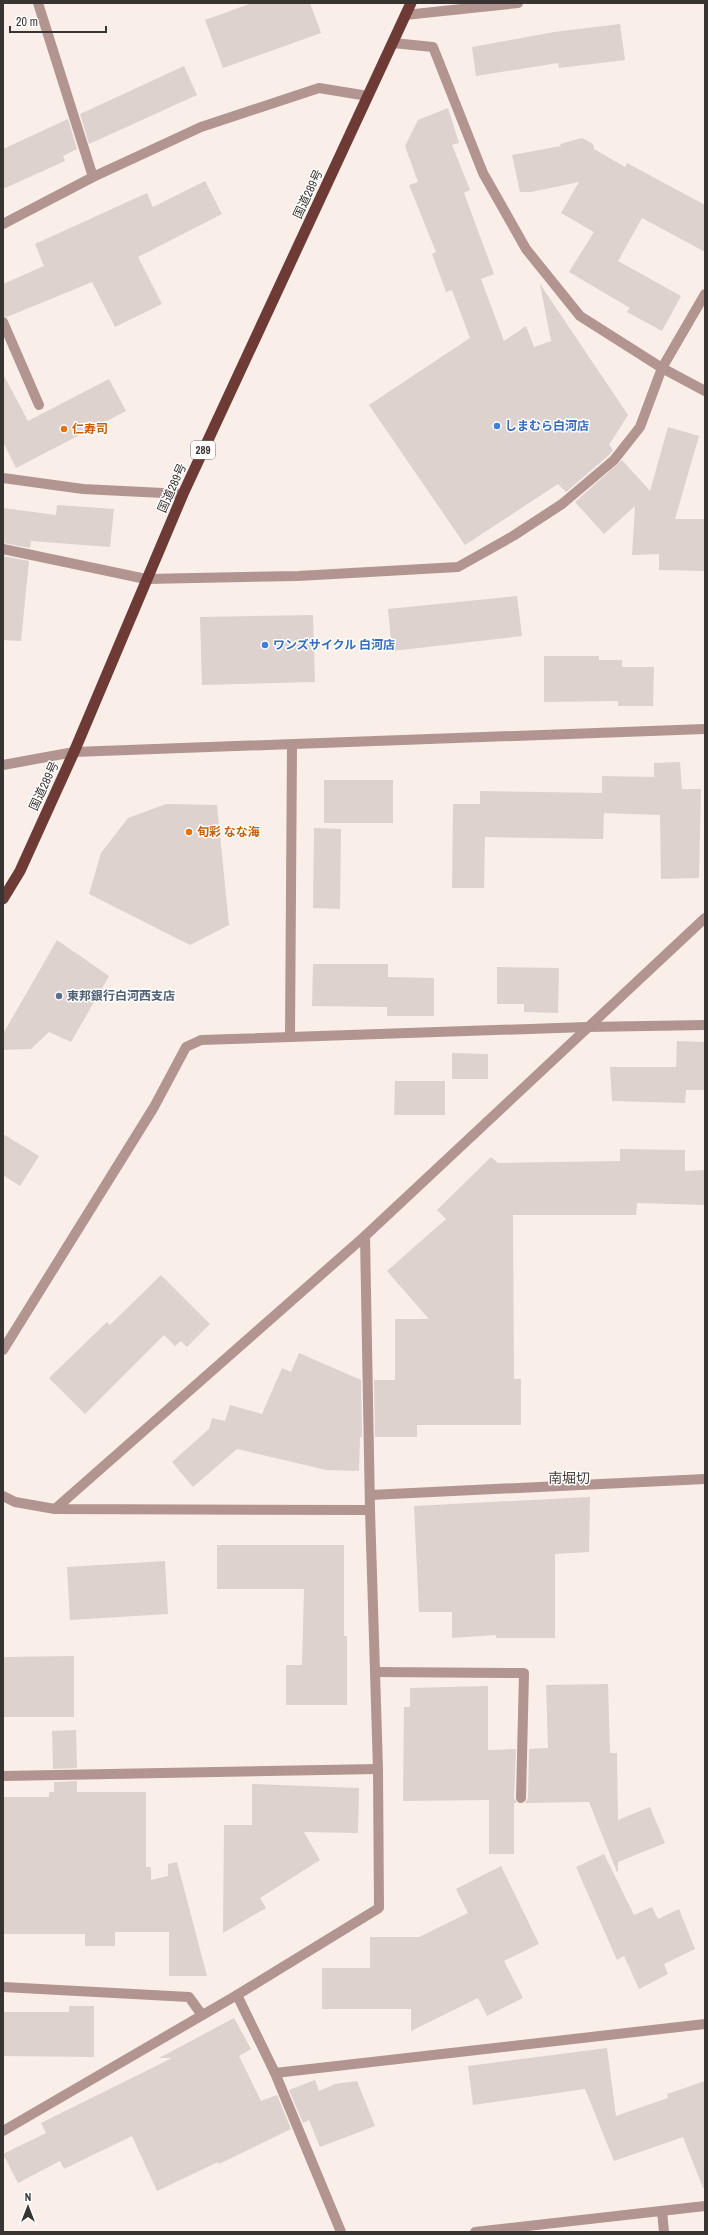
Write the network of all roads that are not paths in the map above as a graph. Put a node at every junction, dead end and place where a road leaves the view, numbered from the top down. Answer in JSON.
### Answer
{"nodes":[{"id":1,"x":38,"y":3,"type":"edge"},
{"id":2,"x":410,"y":3,"type":"edge"},
{"id":3,"x":518,"y":3,"type":"edge"},
{"id":4,"x":405,"y":15,"type":"junction"},
{"id":5,"x":392,"y":43,"type":"junction"},
{"id":6,"x":368,"y":96,"type":"junction"},
{"id":7,"x":93,"y":177,"type":"junction"},
{"id":8,"x":3,"y":224,"type":"edge"},
{"id":9,"x":705,"y":294,"type":"edge"},
{"id":10,"x":3,"y":322,"type":"edge"},
{"id":11,"x":662,"y":368,"type":"junction"},
{"id":12,"x":705,"y":391,"type":"edge"},
{"id":13,"x":39,"y":406,"type":"dead end"},
{"id":14,"x":3,"y":478,"type":"edge"},
{"id":15,"x":183,"y":494,"type":"junction"},
{"id":16,"x":3,"y":549,"type":"edge"},
{"id":17,"x":146,"y":579,"type":"junction"},
{"id":18,"x":705,"y":729,"type":"edge"},
{"id":19,"x":292,"y":745,"type":"junction"},
{"id":20,"x":74,"y":752,"type":"junction"},
{"id":21,"x":3,"y":765,"type":"edge"},
{"id":22,"x":3,"y":899,"type":"edge"},
{"id":23,"x":705,"y":918,"type":"edge"},
{"id":24,"x":705,"y":1025,"type":"edge"},
{"id":25,"x":587,"y":1027,"type":"junction"},
{"id":26,"x":290,"y":1036,"type":"junction"},
{"id":27,"x":365,"y":1236,"type":"junction"},
{"id":28,"x":3,"y":1350,"type":"edge"},
{"id":29,"x":705,"y":1479,"type":"edge"},
{"id":30,"x":370,"y":1495,"type":"junction"},
{"id":31,"x":3,"y":1496,"type":"edge"},
{"id":32,"x":54,"y":1509,"type":"junction"},
{"id":33,"x":370,"y":1510,"type":"junction"},
{"id":34,"x":375,"y":1672,"type":"junction"},
{"id":35,"x":378,"y":1769,"type":"junction"},
{"id":36,"x":3,"y":1776,"type":"edge"},
{"id":37,"x":521,"y":1798,"type":"dead end"},
{"id":38,"x":3,"y":1987,"type":"edge"},
{"id":39,"x":237,"y":1995,"type":"junction"},
{"id":40,"x":202,"y":2015,"type":"junction"},
{"id":41,"x":705,"y":2024,"type":"edge"},
{"id":42,"x":275,"y":2073,"type":"junction"},
{"id":43,"x":3,"y":2131,"type":"edge"},
{"id":44,"x":705,"y":2206,"type":"edge"},
{"id":45,"x":662,"y":2211,"type":"junction"},
{"id":46,"x":341,"y":2232,"type":"edge"},
{"id":47,"x":474,"y":2232,"type":"edge"},
{"id":48,"x":664,"y":2232,"type":"edge"}],
"edges":[{"from":1,"to":7,"type":"street"},
{"from":2,"to":4,"type":"highway","name":"国道289号","number":"289"},
{"from":3,"to":4,"type":"street"},
{"from":4,"to":5,"type":"highway","name":"国道289号","number":"289"},
{"from":5,"to":6,"type":"highway","name":"国道289号","number":"289"},
{"from":5,"to":11,"type":"street"},
{"from":6,"to":7,"type":"street"},
{"from":6,"to":15,"type":"highway","name":"国道289号","number":"289"},
{"from":7,"to":8,"type":"street"},
{"from":9,"to":11,"type":"street"},
{"from":10,"to":13,"type":"street"},
{"from":11,"to":12,"type":"street"},
{"from":11,"to":17,"type":"street"},
{"from":14,"to":15,"type":"street"},
{"from":15,"to":17,"type":"highway","name":"国道289号","number":"289"},
{"from":16,"to":17,"type":"street"},
{"from":17,"to":20,"type":"highway","name":"国道289号","number":"289"},
{"from":18,"to":19,"type":"street"},
{"from":19,"to":20,"type":"street"},
{"from":19,"to":26,"type":"street"},
{"from":20,"to":21,"type":"street"},
{"from":20,"to":22,"type":"highway","name":"国道289号","number":"289"},
{"from":23,"to":25,"type":"street"},
{"from":24,"to":25,"type":"street"},
{"from":25,"to":26,"type":"street"},
{"from":25,"to":27,"type":"street"},
{"from":26,"to":28,"type":"street"},
{"from":27,"to":30,"type":"street"},
{"from":27,"to":32,"type":"street"},
{"from":29,"to":30,"type":"street"},
{"from":30,"to":33,"type":"street"},
{"from":31,"to":32,"type":"street"},
{"from":32,"to":33,"type":"street"},
{"from":33,"to":34,"type":"street"},
{"from":34,"to":35,"type":"street"},
{"from":34,"to":37,"type":"street"},
{"from":35,"to":36,"type":"street"},
{"from":35,"to":39,"type":"street"},
{"from":38,"to":40,"type":"street"},
{"from":39,"to":40,"type":"street"},
{"from":39,"to":42,"type":"street"},
{"from":40,"to":43,"type":"street"},
{"from":41,"to":42,"type":"street"},
{"from":42,"to":46,"type":"street"},
{"from":44,"to":45,"type":"street"},
{"from":45,"to":47,"type":"street"},
{"from":45,"to":48,"type":"street"}]}
